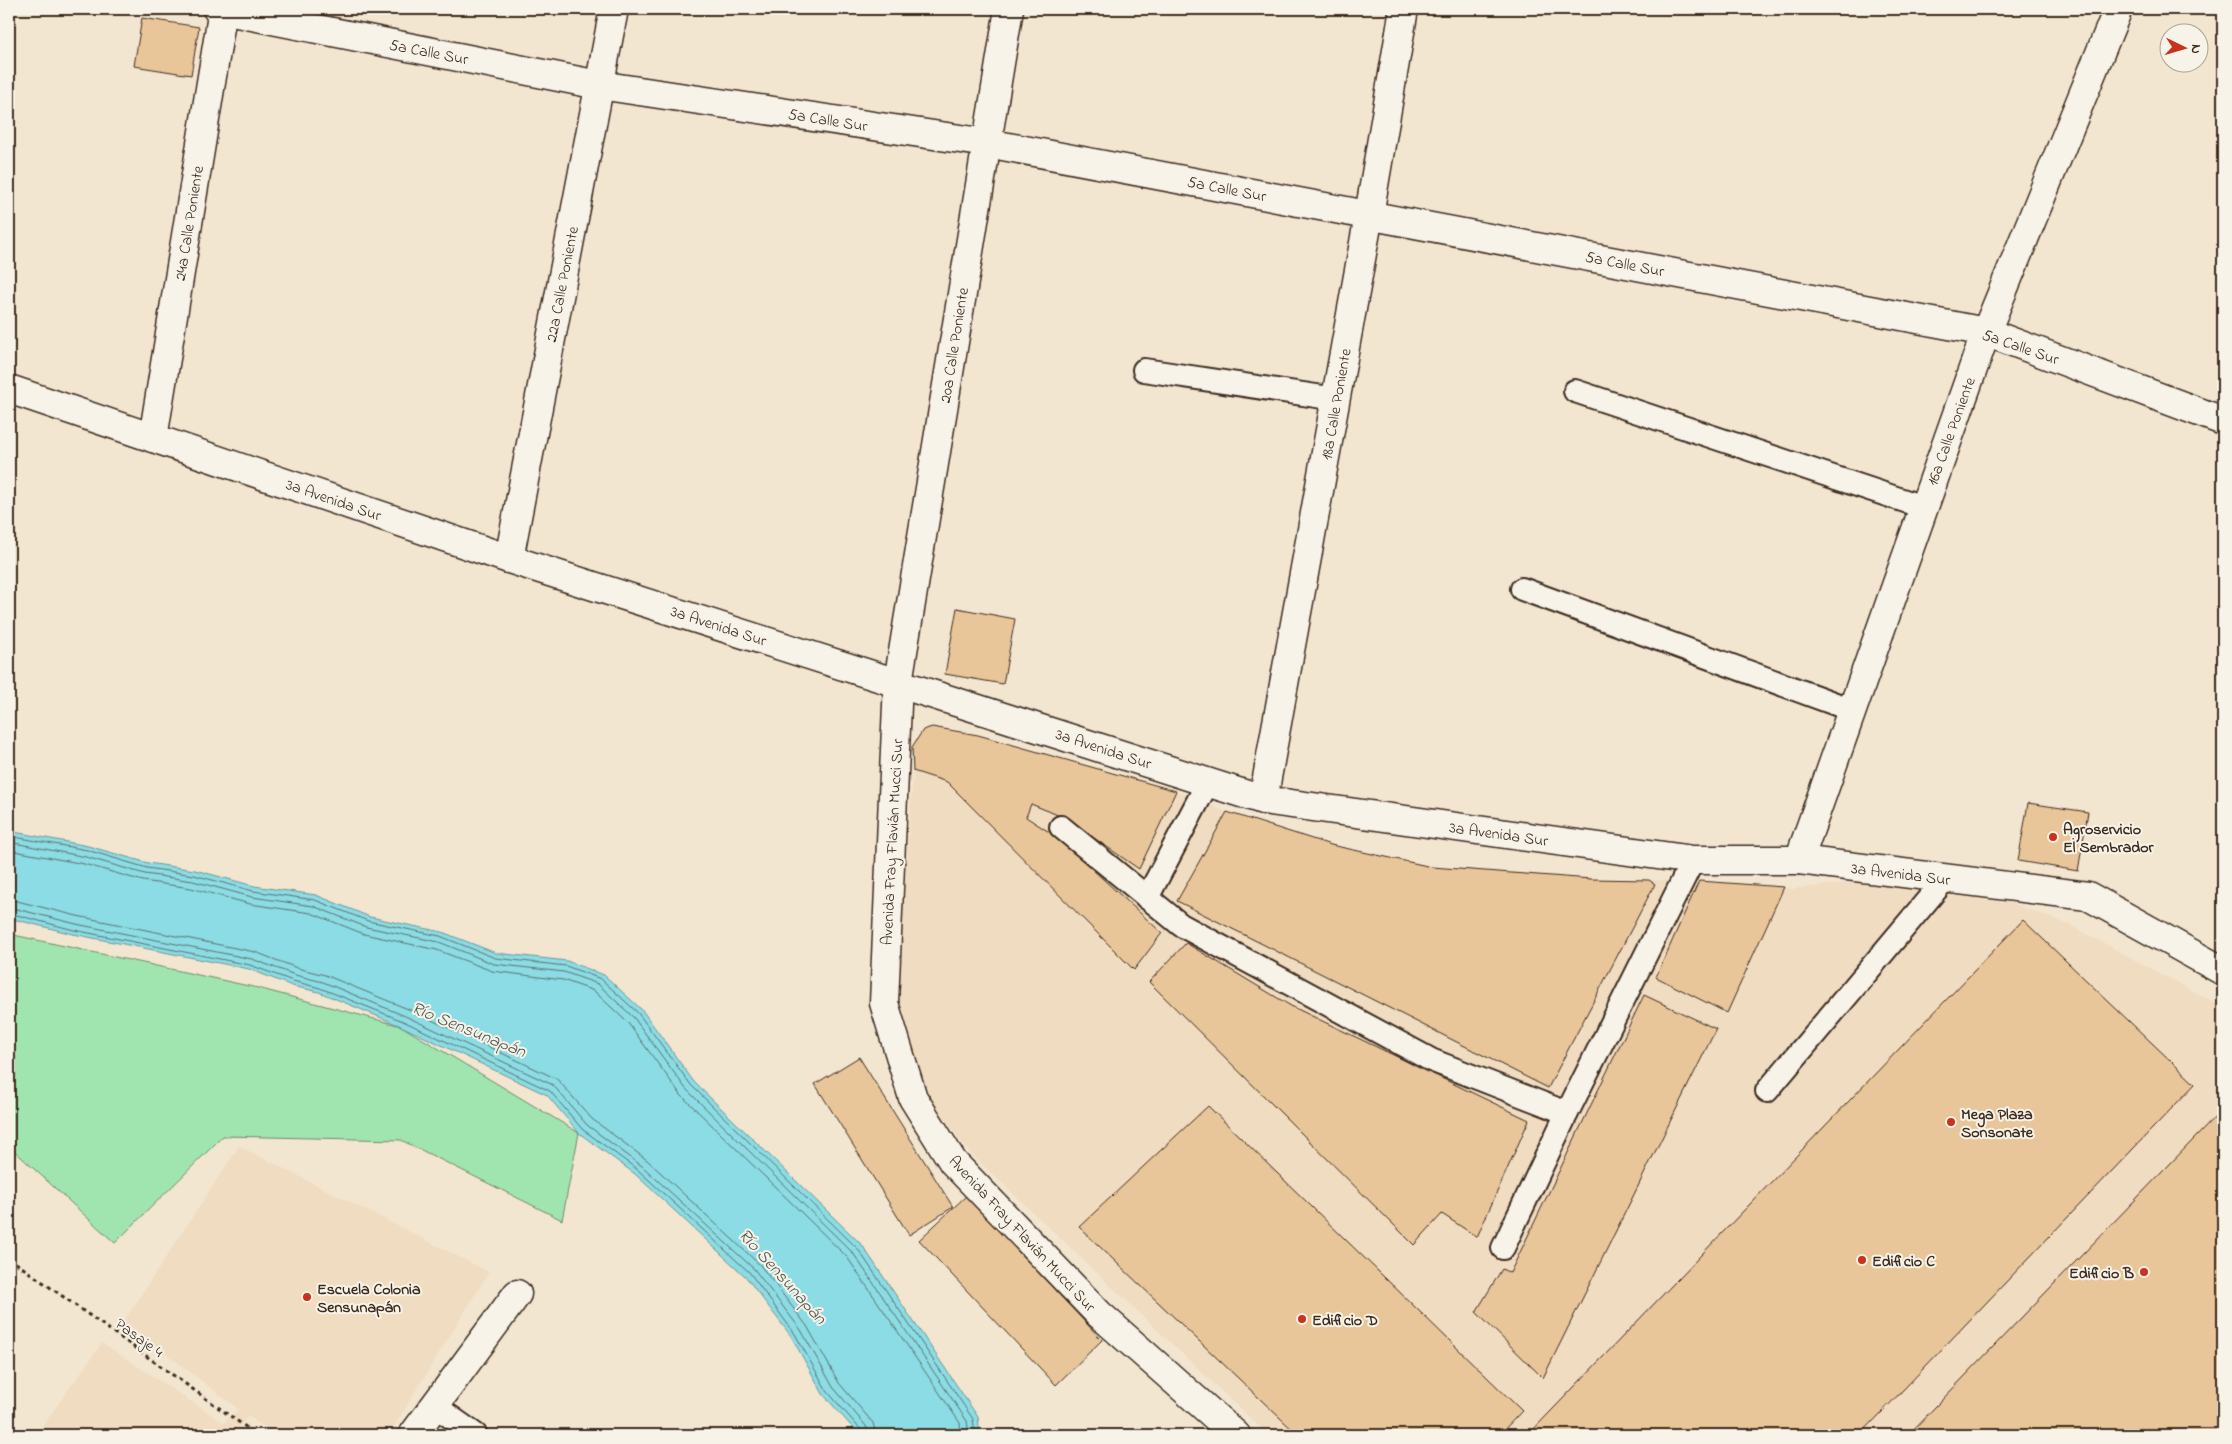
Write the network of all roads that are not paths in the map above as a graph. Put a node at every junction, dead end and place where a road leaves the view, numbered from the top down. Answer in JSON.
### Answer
{"nodes":[{"id":1,"x":221,"y":9,"type":"edge"},
{"id":2,"x":614,"y":9,"type":"edge"},
{"id":3,"x":1009,"y":9,"type":"edge"},
{"id":4,"x":1404,"y":9,"type":"edge"},
{"id":5,"x":2118,"y":9,"type":"edge"},
{"id":6,"x":599,"y":85,"type":"junction"},
{"id":7,"x":987,"y":143,"type":"junction"},
{"id":8,"x":1370,"y":215,"type":"junction"},
{"id":9,"x":1986,"y":332,"type":"junction"},
{"id":10,"x":1144,"y":370,"type":"dead end"},
{"id":11,"x":9,"y":390,"type":"edge"},
{"id":12,"x":1575,"y":392,"type":"dead end"},
{"id":13,"x":1336,"y":399,"type":"junction"},
{"id":14,"x":2223,"y":421,"type":"edge"},
{"id":15,"x":153,"y":438,"type":"junction"},
{"id":16,"x":1924,"y":507,"type":"junction"},
{"id":17,"x":509,"y":559,"type":"junction"},
{"id":18,"x":1522,"y":589,"type":"dead end"},
{"id":19,"x":898,"y":682,"type":"junction"},
{"id":20,"x":1852,"y":710,"type":"junction"},
{"id":21,"x":1208,"y":782,"type":"junction"},
{"id":22,"x":1263,"y":800,"type":"junction"},
{"id":23,"x":1061,"y":827,"type":"dead end"},
{"id":24,"x":1693,"y":860,"type":"junction"},
{"id":25,"x":1799,"y":860,"type":"junction"},
{"id":26,"x":1946,"y":878,"type":"junction"},
{"id":27,"x":1148,"y":898,"type":"junction"},
{"id":28,"x":2223,"y":972,"type":"edge"},
{"id":29,"x":1767,"y":1092,"type":"dead end"},
{"id":30,"x":1567,"y":1114,"type":"junction"},
{"id":31,"x":1504,"y":1248,"type":"dead end"},
{"id":32,"x":517,"y":1294,"type":"dead end"},
{"id":33,"x":435,"y":1406,"type":"junction"},
{"id":34,"x":413,"y":1435,"type":"edge"},
{"id":35,"x":476,"y":1435,"type":"edge"},
{"id":36,"x":1236,"y":1435,"type":"edge"}],
"edges":[{"from":1,"to":6,"type":"street","name":"5a Calle Sur"},
{"from":1,"to":15,"type":"street","name":"24a Calle Poniente"},
{"from":2,"to":6,"type":"street","name":"22a Calle Poniente"},
{"from":3,"to":7,"type":"street","name":"20a Calle Poniente"},
{"from":4,"to":8,"type":"street","name":"18a Calle Poniente"},
{"from":5,"to":9,"type":"street","name":"16a Calle Poniente"},
{"from":6,"to":7,"type":"street","name":"5a Calle Sur"},
{"from":6,"to":17,"type":"street","name":"22a Calle Poniente"},
{"from":7,"to":8,"type":"street","name":"5a Calle Sur"},
{"from":7,"to":19,"type":"street","name":"20a Calle Poniente"},
{"from":8,"to":9,"type":"street","name":"5a Calle Sur"},
{"from":8,"to":13,"type":"street","name":"18a Calle Poniente"},
{"from":9,"to":14,"type":"street","name":"5a Calle Sur"},
{"from":9,"to":16,"type":"street","name":"16a Calle Poniente"},
{"from":10,"to":13,"type":"lane"},
{"from":11,"to":15,"type":"street","name":"3a Avenida Sur"},
{"from":12,"to":16,"type":"lane"},
{"from":13,"to":22,"type":"street","name":"18a Calle Poniente"},
{"from":15,"to":17,"type":"street","name":"3a Avenida Sur"},
{"from":16,"to":20,"type":"street","name":"16a Calle Poniente"},
{"from":17,"to":19,"type":"street","name":"3a Avenida Sur"},
{"from":18,"to":20,"type":"lane"},
{"from":19,"to":21,"type":"street","name":"3a Avenida Sur"},
{"from":19,"to":36,"type":"street","name":"Avenida Fray Flavián Mucci Sur"},
{"from":20,"to":25,"type":"street","name":"16a Calle Poniente"},
{"from":21,"to":22,"type":"street","name":"3a Avenida Sur"},
{"from":21,"to":27,"type":"lane"},
{"from":22,"to":24,"type":"street","name":"3a Avenida Sur"},
{"from":23,"to":27,"type":"lane"},
{"from":24,"to":25,"type":"street","name":"3a Avenida Sur"},
{"from":24,"to":30,"type":"lane"},
{"from":25,"to":26,"type":"street","name":"3a Avenida Sur"},
{"from":26,"to":28,"type":"street","name":"3a Avenida Sur"},
{"from":26,"to":29,"type":"lane"},
{"from":27,"to":30,"type":"lane"},
{"from":30,"to":31,"type":"lane"},
{"from":32,"to":33,"type":"street"},
{"from":33,"to":34,"type":"street"},
{"from":33,"to":35,"type":"lane"}]}
